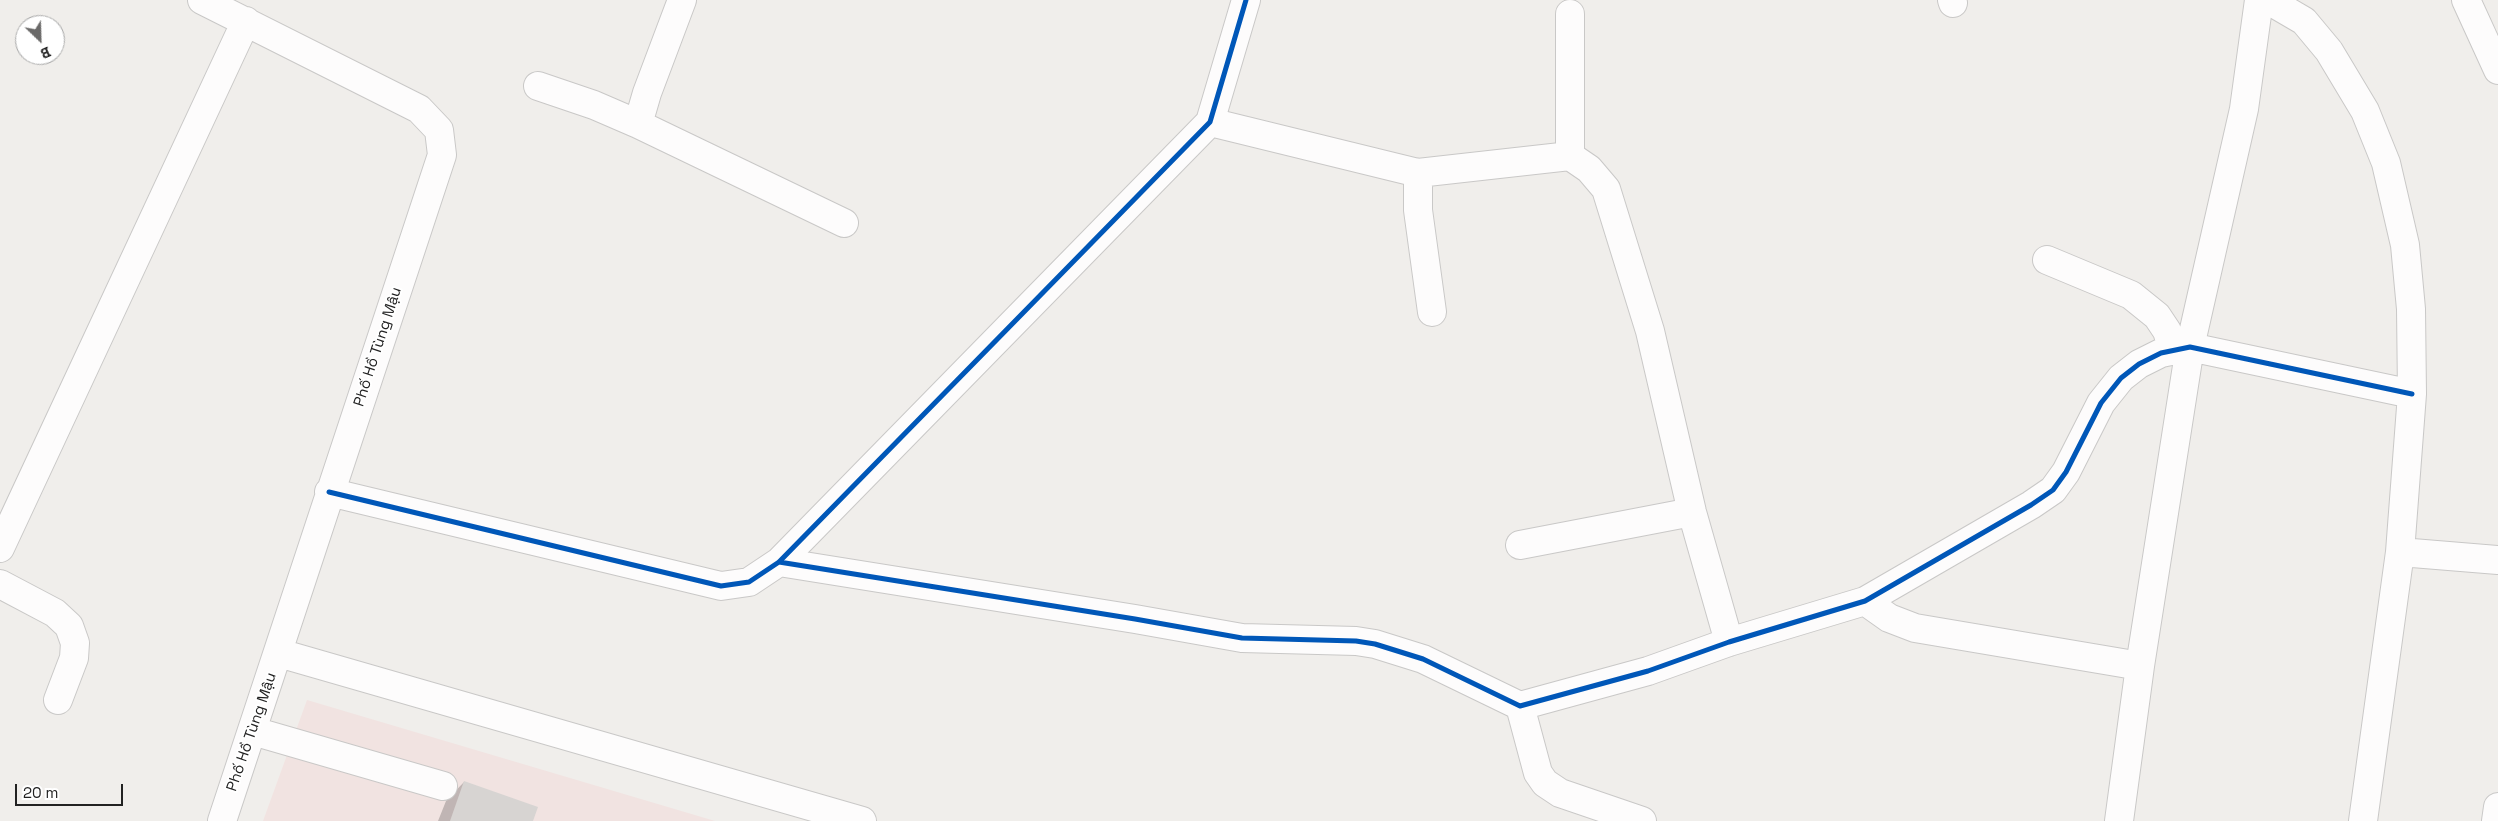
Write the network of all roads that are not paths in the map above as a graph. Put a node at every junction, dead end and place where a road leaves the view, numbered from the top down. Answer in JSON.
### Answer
{"nodes":[{"id":1,"x":202,"y":0,"type":"edge"},
{"id":2,"x":682,"y":0,"type":"edge"},
{"id":3,"x":1246,"y":0,"type":"edge"},
{"id":4,"x":2259,"y":0,"type":"edge"},
{"id":5,"x":2268,"y":0,"type":"edge"},
{"id":6,"x":2466,"y":0,"type":"edge"},
{"id":7,"x":1570,"y":14,"type":"dead end"},
{"id":8,"x":246,"y":21,"type":"junction"},
{"id":9,"x":2498,"y":70,"type":"edge"},
{"id":10,"x":538,"y":86,"type":"dead end"},
{"id":11,"x":1210,"y":122,"type":"junction"},
{"id":12,"x":638,"y":124,"type":"junction"},
{"id":13,"x":1570,"y":156,"type":"junction"},
{"id":14,"x":1418,"y":173,"type":"junction"},
{"id":15,"x":844,"y":223,"type":"dead end"},
{"id":16,"x":2046,"y":260,"type":"dead end"},
{"id":17,"x":1432,"y":312,"type":"dead end"},
{"id":18,"x":2182,"y":348,"type":"junction"},
{"id":19,"x":2412,"y":394,"type":"junction"},
{"id":20,"x":329,"y":492,"type":"junction"},
{"id":21,"x":1692,"y":512,"type":"junction"},
{"id":22,"x":1520,"y":545,"type":"dead end"},
{"id":23,"x":0,"y":548,"type":"edge"},
{"id":24,"x":2400,"y":552,"type":"junction"},
{"id":25,"x":2498,"y":560,"type":"edge"},
{"id":26,"x":779,"y":562,"type":"junction"},
{"id":27,"x":0,"y":584,"type":"edge"},
{"id":28,"x":1865,"y":600,"type":"junction"},
{"id":29,"x":1729,"y":642,"type":"junction"},
{"id":30,"x":279,"y":652,"type":"junction"},
{"id":31,"x":2140,"y":666,"type":"junction"},
{"id":32,"x":58,"y":700,"type":"dead end"},
{"id":33,"x":1520,"y":706,"type":"junction"},
{"id":34,"x":253,"y":730,"type":"junction"},
{"id":35,"x":443,"y":786,"type":"dead end"},
{"id":36,"x":2498,"y":807,"type":"edge"},
{"id":37,"x":801,"y":813,"type":"edge"},
{"id":38,"x":222,"y":821,"type":"edge"},
{"id":39,"x":862,"y":821,"type":"edge"},
{"id":40,"x":1642,"y":821,"type":"edge"},
{"id":41,"x":2119,"y":821,"type":"edge"},
{"id":42,"x":2363,"y":821,"type":"edge"},
{"id":43,"x":2496,"y":821,"type":"edge"}],
"edges":[{"from":1,"to":8,"type":"street","name":"Phố Hồ Tùng Mậu"},
{"from":2,"to":12,"type":"street"},
{"from":3,"to":11,"type":"street"},
{"from":4,"to":18,"type":"street"},
{"from":5,"to":19,"type":"street"},
{"from":6,"to":9,"type":"street"},
{"from":7,"to":13,"type":"street"},
{"from":8,"to":20,"type":"street","name":"Phố Hồ Tùng Mậu"},
{"from":8,"to":23,"type":"street"},
{"from":10,"to":12,"type":"street"},
{"from":11,"to":14,"type":"street"},
{"from":11,"to":26,"type":"street"},
{"from":12,"to":15,"type":"street"},
{"from":13,"to":14,"type":"street"},
{"from":13,"to":21,"type":"street"},
{"from":14,"to":17,"type":"street"},
{"from":16,"to":18,"type":"street"},
{"from":18,"to":19,"type":"street"},
{"from":18,"to":28,"type":"street"},
{"from":18,"to":31,"type":"street"},
{"from":19,"to":24,"type":"street"},
{"from":20,"to":26,"type":"street"},
{"from":20,"to":30,"type":"street","name":"Phố Hồ Tùng Mậu"},
{"from":21,"to":22,"type":"street"},
{"from":21,"to":29,"type":"street"},
{"from":24,"to":25,"type":"street"},
{"from":24,"to":42,"type":"street"},
{"from":26,"to":33,"type":"street"},
{"from":27,"to":32,"type":"street"},
{"from":28,"to":29,"type":"street"},
{"from":28,"to":31,"type":"street"},
{"from":29,"to":33,"type":"street"},
{"from":30,"to":34,"type":"street","name":"Phố Hồ Tùng Mậu"},
{"from":30,"to":37,"type":"street"},
{"from":31,"to":41,"type":"street"},
{"from":33,"to":40,"type":"street"},
{"from":34,"to":35,"type":"street"},
{"from":34,"to":38,"type":"street","name":"Phố Hồ Tùng Mậu"},
{"from":36,"to":43,"type":"street"},
{"from":37,"to":39,"type":"street"}]}
